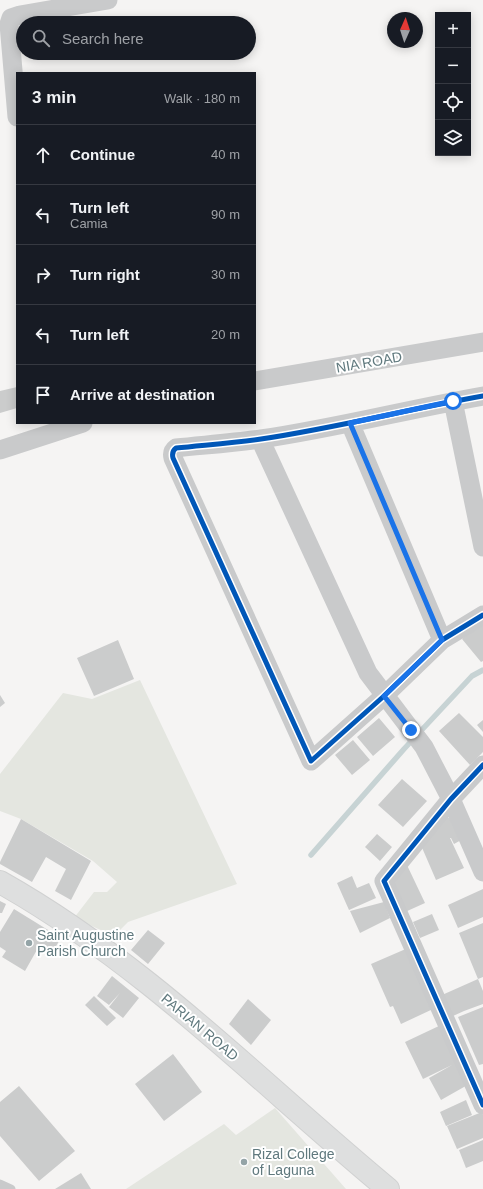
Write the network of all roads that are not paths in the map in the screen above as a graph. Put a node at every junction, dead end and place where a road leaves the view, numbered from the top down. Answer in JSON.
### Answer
{"nodes":[{"id":1,"x":108,"y":0,"type":"edge"},
{"id":2,"x":16,"y":16,"type":"edge"},
{"id":3,"x":17,"y":16,"type":"edge"},
{"id":4,"x":16,"y":105,"type":"edge"},
{"id":5,"x":483,"y":342,"type":"edge"},
{"id":6,"x":256,"y":381,"type":"edge"},
{"id":7,"x":483,"y":396,"type":"edge"},
{"id":8,"x":453,"y":401,"type":"junction"},
{"id":9,"x":350,"y":423,"type":"junction"},
{"id":10,"x":80,"y":424,"type":"edge"},
{"id":11,"x":260,"y":439,"type":"junction"},
{"id":12,"x":0,"y":450,"type":"edge"},
{"id":13,"x":483,"y":547,"type":"edge"},
{"id":14,"x":483,"y":615,"type":"edge"},
{"id":15,"x":442,"y":640,"type":"junction"},
{"id":16,"x":384,"y":696,"type":"junction"},
{"id":17,"x":483,"y":765,"type":"edge"},
{"id":18,"x":451,"y":799,"type":"junction"},
{"id":19,"x":483,"y":872,"type":"edge"},
{"id":20,"x":0,"y":882,"type":"edge"},
{"id":21,"x":483,"y":1105,"type":"edge"},
{"id":22,"x":0,"y":1184,"type":"edge"},
{"id":23,"x":11,"y":1189,"type":"edge"},
{"id":24,"x":388,"y":1189,"type":"edge"}],
"edges":[{"from":1,"to":3,"type":"street"},
{"from":2,"to":4,"type":"street"},
{"from":5,"to":6,"type":"street","name":"NIA ROAD"},
{"from":7,"to":8,"type":"street"},
{"from":8,"to":9,"type":"street"},
{"from":8,"to":13,"type":"street"},
{"from":9,"to":11,"type":"street"},
{"from":9,"to":15,"type":"street"},
{"from":10,"to":12,"type":"street"},
{"from":11,"to":16,"type":"street"},
{"from":11,"to":16,"type":"street"},
{"from":14,"to":15,"type":"street"},
{"from":15,"to":16,"type":"street"},
{"from":16,"to":18,"type":"street"},
{"from":17,"to":18,"type":"street"},
{"from":18,"to":19,"type":"street"},
{"from":18,"to":21,"type":"street"},
{"from":20,"to":24,"type":"main road","name":"PARIAN ROAD"},
{"from":22,"to":23,"type":"lane"}]}
